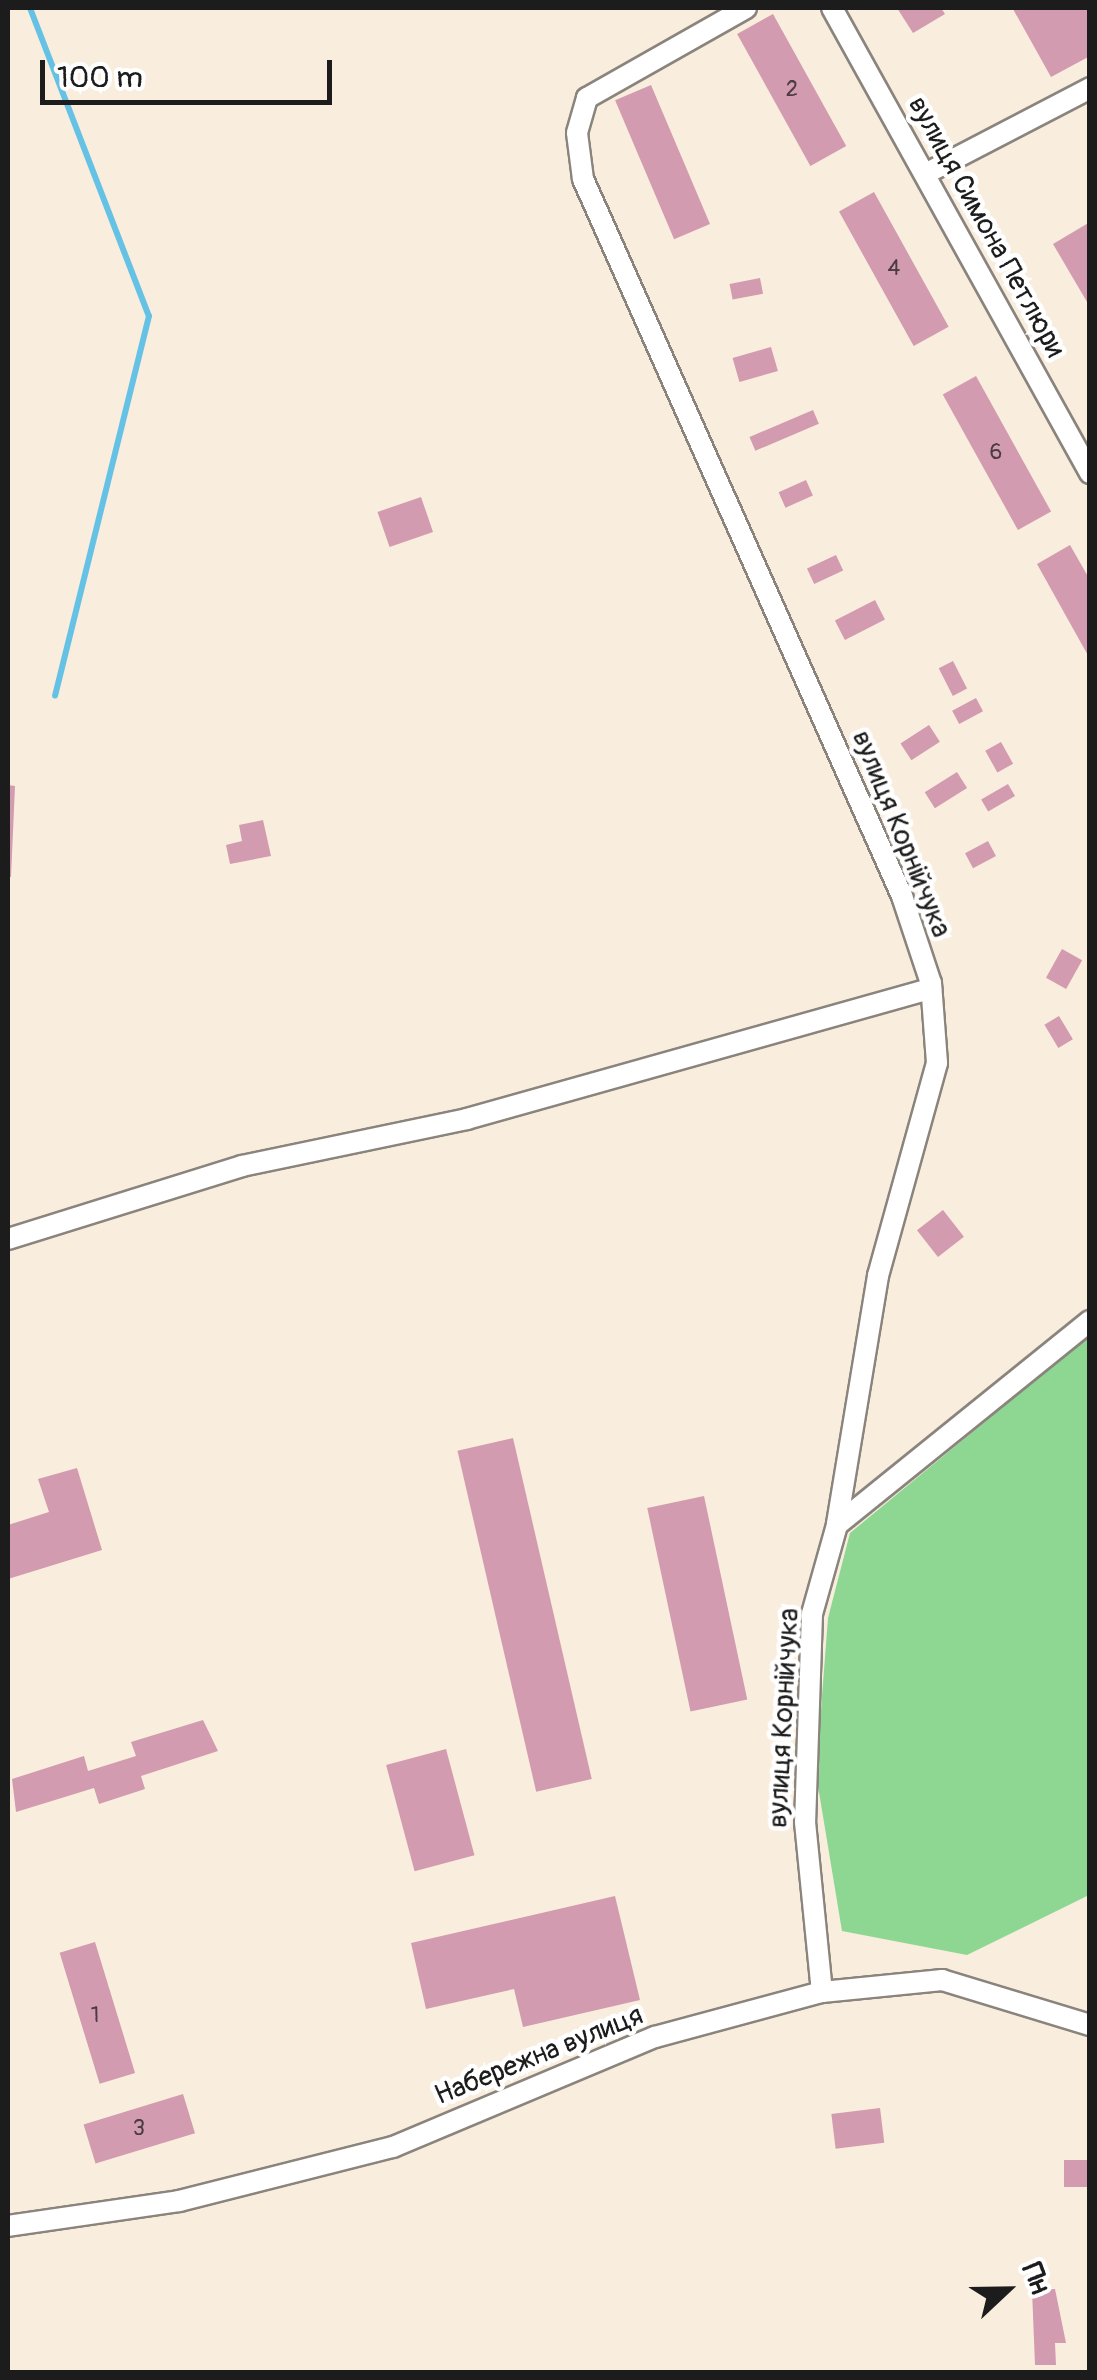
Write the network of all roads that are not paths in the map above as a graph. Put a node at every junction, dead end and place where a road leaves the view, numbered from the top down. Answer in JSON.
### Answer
{"nodes":[{"id":1,"x":746,"y":8,"type":"edge"},
{"id":2,"x":832,"y":8,"type":"edge"},
{"id":3,"x":1090,"y":88,"type":"edge"},
{"id":4,"x":926,"y":173,"type":"junction"},
{"id":5,"x":1090,"y":473,"type":"edge"},
{"id":6,"x":931,"y":989,"type":"junction"},
{"id":7,"x":8,"y":1240,"type":"edge"},
{"id":8,"x":1090,"y":1321,"type":"edge"},
{"id":9,"x":837,"y":1525,"type":"junction"},
{"id":10,"x":822,"y":1992,"type":"junction"},
{"id":11,"x":1090,"y":2025,"type":"edge"},
{"id":12,"x":8,"y":2226,"type":"edge"}],
"edges":[{"from":1,"to":6,"type":"street","name":"вулиця Корнійчука"},
{"from":2,"to":4,"type":"street","name":"вулиця Симона Петлюри"},
{"from":3,"to":4,"type":"street"},
{"from":4,"to":5,"type":"street","name":"вулиця Симона Петлюри"},
{"from":6,"to":7,"type":"street"},
{"from":6,"to":9,"type":"street","name":"вулиця Корнійчука"},
{"from":8,"to":9,"type":"street"},
{"from":9,"to":10,"type":"street","name":"вулиця Корнійчука"},
{"from":10,"to":11,"type":"street","name":"Набережна вулиця"},
{"from":10,"to":12,"type":"street","name":"Набережна вулиця"}]}
